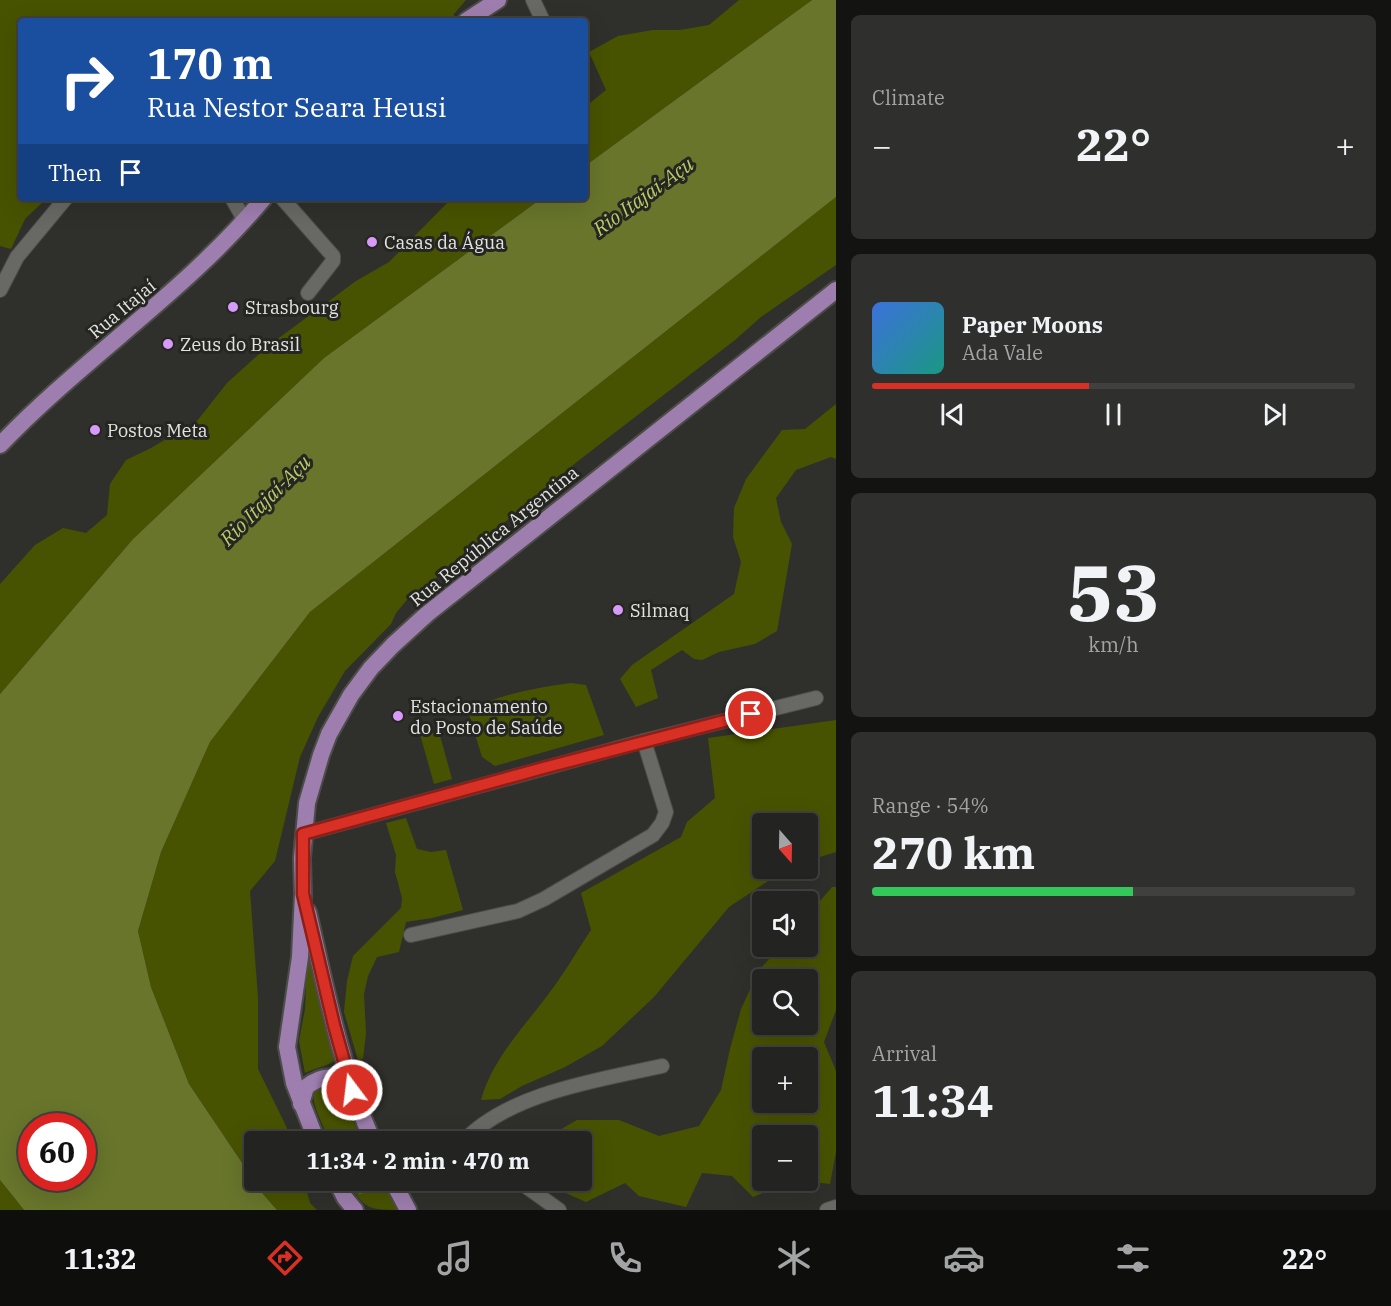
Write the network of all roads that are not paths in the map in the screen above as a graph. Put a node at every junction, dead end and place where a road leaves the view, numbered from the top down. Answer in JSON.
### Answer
{"nodes":[{"id":1,"x":498,"y":0,"type":"edge"},
{"id":2,"x":533,"y":0,"type":"edge"},
{"id":3,"x":471,"y":18,"type":"edge"},
{"id":4,"x":542,"y":18,"type":"edge"},
{"id":5,"x":63,"y":201,"type":"edge"},
{"id":6,"x":234,"y":201,"type":"edge"},
{"id":7,"x":262,"y":201,"type":"edge"},
{"id":8,"x":285,"y":201,"type":"edge"},
{"id":9,"x":245,"y":221,"type":"junction"},
{"id":10,"x":0,"y":290,"type":"edge"},
{"id":11,"x":836,"y":290,"type":"edge"},
{"id":12,"x":308,"y":293,"type":"dead end"},
{"id":13,"x":0,"y":445,"type":"edge"},
{"id":14,"x":816,"y":698,"type":"dead end"},
{"id":15,"x":644,"y":741,"type":"junction"},
{"id":16,"x":303,"y":834,"type":"junction"},
{"id":17,"x":303,"y":894,"type":"junction"},
{"id":18,"x":411,"y":935,"type":"dead end"},
{"id":19,"x":662,"y":1066,"type":"dead end"},
{"id":20,"x":352,"y":1090,"type":"junction"},
{"id":21,"x":301,"y":1104,"type":"junction"},
{"id":22,"x":312,"y":1131,"type":"edge"},
{"id":23,"x":369,"y":1131,"type":"edge"},
{"id":24,"x":472,"y":1131,"type":"edge"},
{"id":25,"x":342,"y":1191,"type":"edge"},
{"id":26,"x":398,"y":1191,"type":"edge"},
{"id":27,"x":532,"y":1191,"type":"edge"},
{"id":28,"x":350,"y":1204,"type":"edge"},
{"id":29,"x":836,"y":1207,"type":"edge"},
{"id":30,"x":408,"y":1210,"type":"edge"},
{"id":31,"x":559,"y":1210,"type":"edge"},
{"id":32,"x":827,"y":1210,"type":"edge"}],
"edges":[{"from":1,"to":3,"type":"main road"},
{"from":2,"to":4,"type":"street"},
{"from":5,"to":10,"type":"street"},
{"from":6,"to":9,"type":"street"},
{"from":7,"to":9,"type":"main road","name":"Rua Itajaí"},
{"from":8,"to":12,"type":"street"},
{"from":9,"to":13,"type":"main road","name":"Rua Itajaí"},
{"from":11,"to":16,"type":"main road","name":"Rua República Argentina"},
{"from":14,"to":15,"type":"street"},
{"from":15,"to":16,"type":"street"},
{"from":15,"to":18,"type":"street"},
{"from":16,"to":17,"type":"main road","name":"Rua República Argentina"},
{"from":17,"to":20,"type":"main road","name":"Rua República Argentina"},
{"from":17,"to":21,"type":"main road","name":"Rua República Argentina"},
{"from":19,"to":24,"type":"street"},
{"from":20,"to":21,"type":"main road"},
{"from":20,"to":23,"type":"main road","name":"Rua República Argentina"},
{"from":21,"to":22,"type":"main road","name":"Rua República Argentina"},
{"from":25,"to":28,"type":"main road"},
{"from":26,"to":30,"type":"main road"},
{"from":27,"to":31,"type":"street"},
{"from":29,"to":32,"type":"street"}]}
